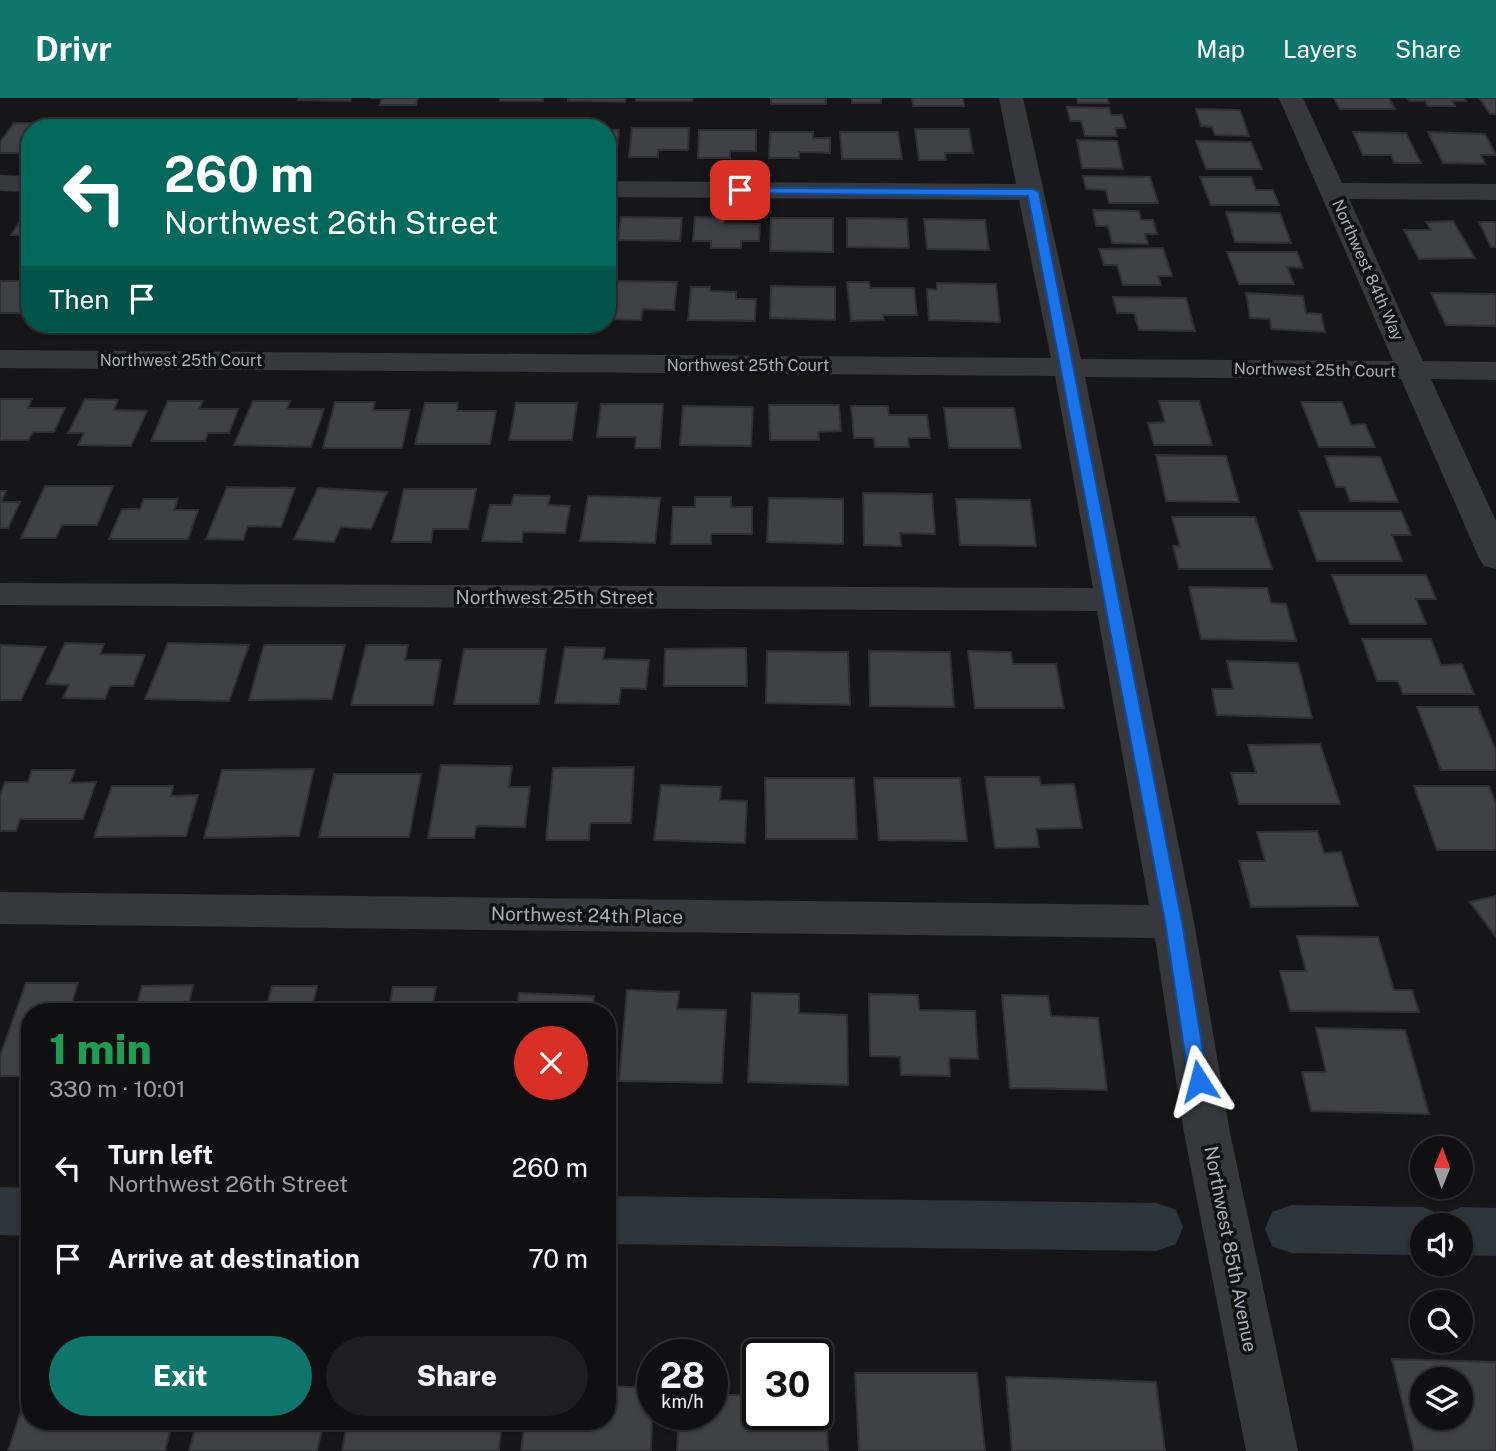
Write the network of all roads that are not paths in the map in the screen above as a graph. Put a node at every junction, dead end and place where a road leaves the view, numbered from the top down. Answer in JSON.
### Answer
{"nodes":[{"id":1,"x":1011,"y":98,"type":"edge"},
{"id":2,"x":1291,"y":98,"type":"edge"},
{"id":3,"x":0,"y":184,"type":"edge"},
{"id":4,"x":21,"y":184,"type":"edge"},
{"id":5,"x":616,"y":189,"type":"edge"},
{"id":6,"x":1333,"y":191,"type":"junction"},
{"id":7,"x":1033,"y":192,"type":"junction"},
{"id":8,"x":1496,"y":192,"type":"edge"},
{"id":9,"x":0,"y":359,"type":"edge"},
{"id":10,"x":1068,"y":367,"type":"junction"},
{"id":11,"x":1413,"y":371,"type":"junction"},
{"id":12,"x":1496,"y":371,"type":"edge"},
{"id":13,"x":1496,"y":558,"type":"edge"},
{"id":14,"x":0,"y":594,"type":"edge"},
{"id":15,"x":1110,"y":600,"type":"junction"},
{"id":16,"x":0,"y":908,"type":"edge"},
{"id":17,"x":1173,"y":922,"type":"junction"},
{"id":18,"x":1272,"y":1451,"type":"edge"}],
"edges":[{"from":1,"to":7,"type":"street","name":"Northwest 85th Avenue"},
{"from":2,"to":6,"type":"street","name":"Northwest 84th Way"},
{"from":3,"to":4,"type":"street"},
{"from":5,"to":7,"type":"street"},
{"from":6,"to":8,"type":"street"},
{"from":6,"to":11,"type":"street","name":"Northwest 84th Way"},
{"from":7,"to":10,"type":"street","name":"Northwest 85th Avenue"},
{"from":9,"to":10,"type":"street","name":"Northwest 25th Court"},
{"from":10,"to":11,"type":"street","name":"Northwest 25th Court"},
{"from":10,"to":15,"type":"street","name":"Northwest 85th Avenue"},
{"from":11,"to":12,"type":"street","name":"Northwest 25th Court"},
{"from":11,"to":13,"type":"street","name":"Northwest 84th Way"},
{"from":14,"to":15,"type":"street","name":"Northwest 25th Street"},
{"from":15,"to":17,"type":"street","name":"Northwest 85th Avenue"},
{"from":16,"to":17,"type":"street","name":"Northwest 24th Place"},
{"from":17,"to":18,"type":"street","name":"Northwest 85th Avenue"}]}
